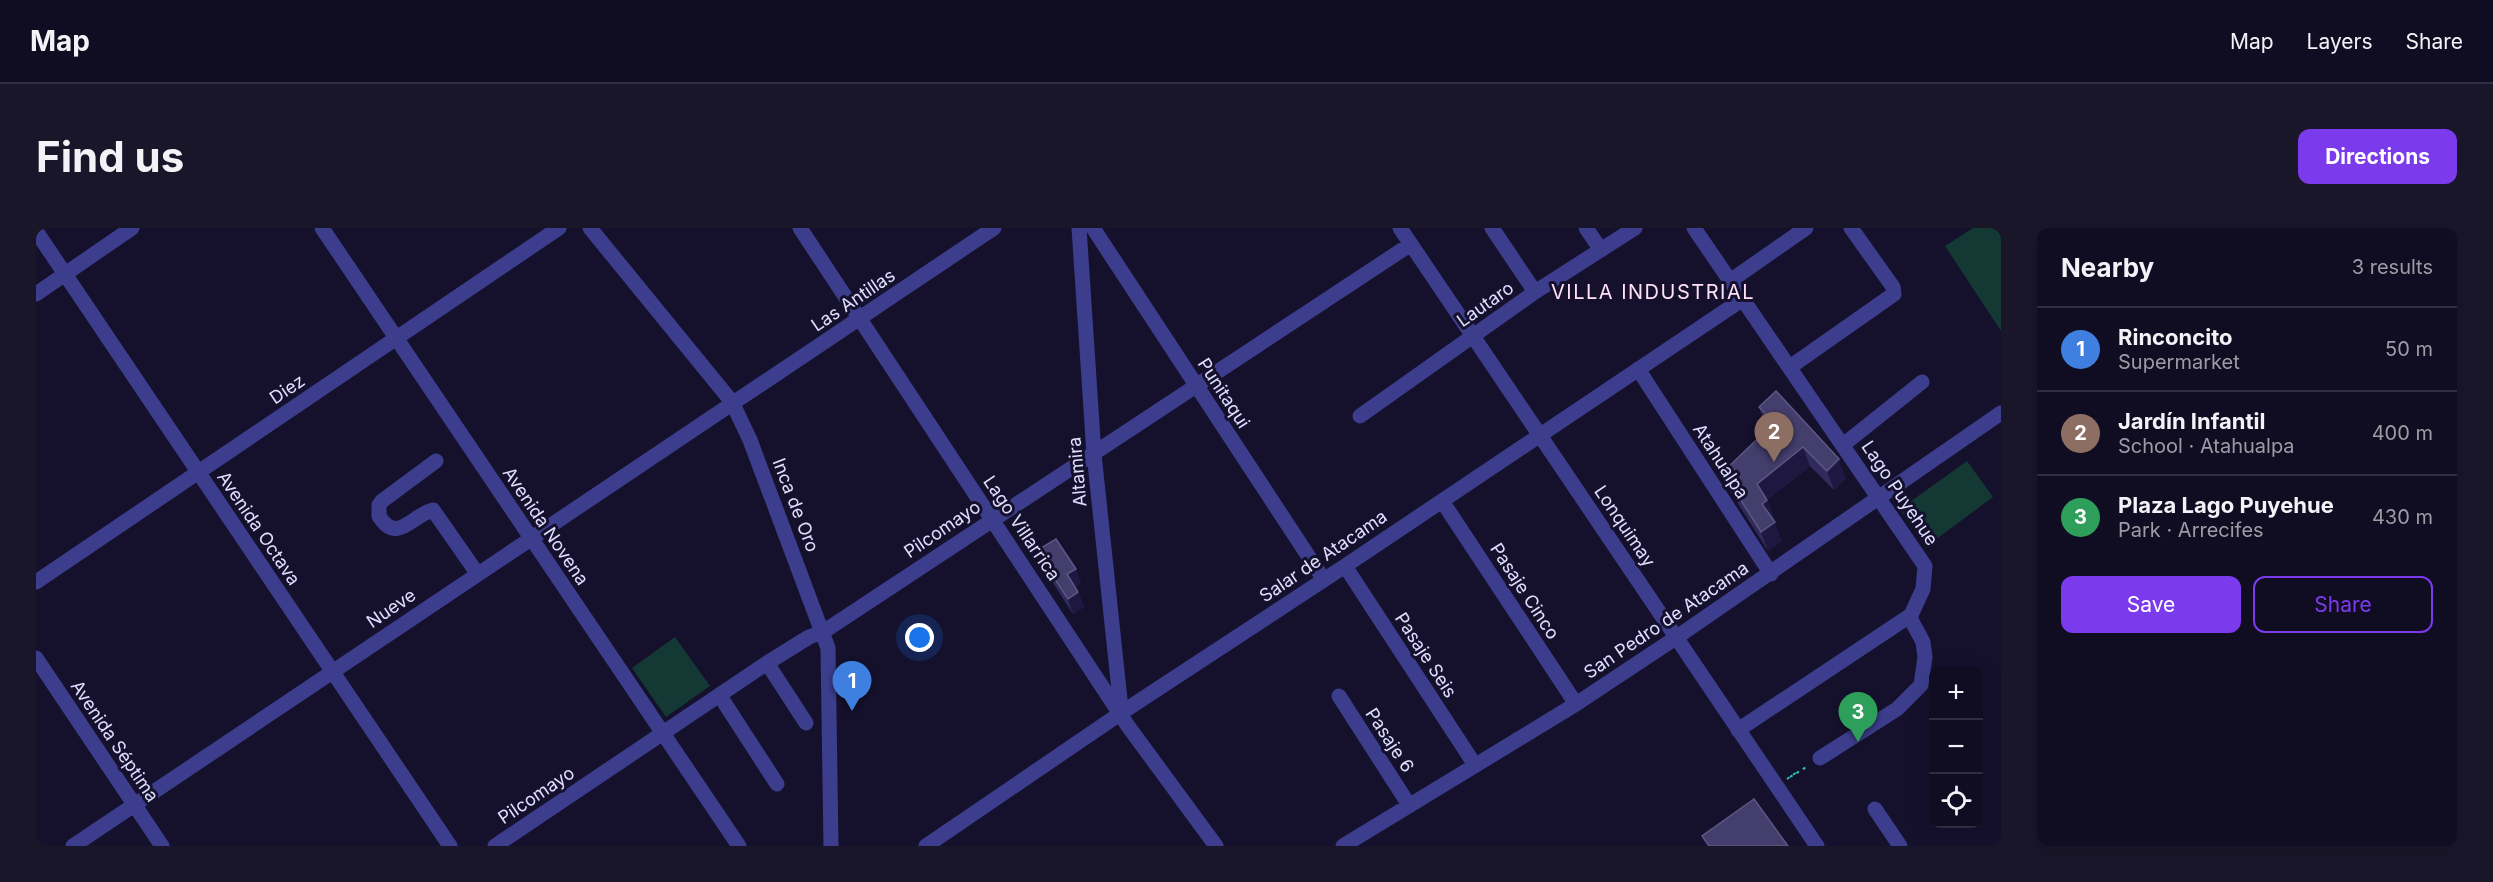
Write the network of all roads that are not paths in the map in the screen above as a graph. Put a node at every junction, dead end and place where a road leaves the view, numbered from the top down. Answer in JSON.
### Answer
{"nodes":[{"id":1,"x":132,"y":228,"type":"edge"},
{"id":2,"x":322,"y":228,"type":"edge"},
{"id":3,"x":559,"y":228,"type":"edge"},
{"id":4,"x":590,"y":228,"type":"edge"},
{"id":5,"x":800,"y":228,"type":"edge"},
{"id":6,"x":994,"y":228,"type":"edge"},
{"id":7,"x":1078,"y":228,"type":"edge"},
{"id":8,"x":1093,"y":228,"type":"edge"},
{"id":9,"x":1400,"y":228,"type":"edge"},
{"id":10,"x":1492,"y":228,"type":"edge"},
{"id":11,"x":1586,"y":228,"type":"edge"},
{"id":12,"x":1635,"y":228,"type":"edge"},
{"id":13,"x":1694,"y":228,"type":"edge"},
{"id":14,"x":1806,"y":228,"type":"edge"},
{"id":15,"x":1851,"y":228,"type":"edge"},
{"id":16,"x":36,"y":231,"type":"edge"},
{"id":17,"x":1411,"y":244,"type":"junction"},
{"id":18,"x":1601,"y":250,"type":"junction"},
{"id":19,"x":65,"y":274,"type":"junction"},
{"id":20,"x":1730,"y":281,"type":"junction"},
{"id":21,"x":1535,"y":292,"type":"junction"},
{"id":22,"x":36,"y":294,"type":"edge"},
{"id":23,"x":1743,"y":299,"type":"junction"},
{"id":24,"x":860,"y":319,"type":"junction"},
{"id":25,"x":1473,"y":335,"type":"junction"},
{"id":26,"x":396,"y":338,"type":"junction"},
{"id":27,"x":1790,"y":367,"type":"junction"},
{"id":28,"x":1638,"y":369,"type":"junction"},
{"id":29,"x":1922,"y":382,"type":"dead end"},
{"id":30,"x":1196,"y":386,"type":"junction"},
{"id":31,"x":732,"y":402,"type":"junction"},
{"id":32,"x":2001,"y":412,"type":"edge"},
{"id":33,"x":1360,"y":416,"type":"dead end"},
{"id":34,"x":1540,"y":436,"type":"junction"},
{"id":35,"x":1843,"y":445,"type":"junction"},
{"id":36,"x":1095,"y":454,"type":"junction"},
{"id":37,"x":436,"y":461,"type":"dead end"},
{"id":38,"x":198,"y":472,"type":"junction"},
{"id":39,"x":1879,"y":497,"type":"junction"},
{"id":40,"x":1442,"y":501,"type":"junction"},
{"id":41,"x":992,"y":518,"type":"junction"},
{"id":42,"x":530,"y":538,"type":"junction"},
{"id":43,"x":1345,"y":566,"type":"junction"},
{"id":44,"x":477,"y":573,"type":"junction"},
{"id":45,"x":1771,"y":574,"type":"junction"},
{"id":46,"x":1324,"y":580,"type":"junction"},
{"id":47,"x":36,"y":582,"type":"edge"},
{"id":48,"x":1909,"y":616,"type":"junction"},
{"id":49,"x":823,"y":632,"type":"junction"},
{"id":50,"x":1677,"y":637,"type":"junction"},
{"id":51,"x":36,"y":657,"type":"edge"},
{"id":52,"x":767,"y":663,"type":"junction"},
{"id":53,"x":332,"y":671,"type":"junction"},
{"id":54,"x":720,"y":696,"type":"junction"},
{"id":55,"x":1339,"y":696,"type":"dead end"},
{"id":56,"x":1576,"y":704,"type":"junction"},
{"id":57,"x":1121,"y":713,"type":"junction"},
{"id":58,"x":806,"y":723,"type":"dead end"},
{"id":59,"x":1738,"y":730,"type":"junction"},
{"id":60,"x":663,"y":733,"type":"junction"},
{"id":61,"x":1820,"y":758,"type":"road end"},
{"id":62,"x":1475,"y":765,"type":"junction"},
{"id":63,"x":777,"y":783,"type":"dead end"},
{"id":64,"x":134,"y":804,"type":"junction"},
{"id":65,"x":1409,"y":805,"type":"junction"},
{"id":66,"x":1875,"y":809,"type":"dead end"},
{"id":67,"x":73,"y":846,"type":"edge"},
{"id":68,"x":162,"y":846,"type":"edge"},
{"id":69,"x":450,"y":846,"type":"edge"},
{"id":70,"x":495,"y":846,"type":"edge"},
{"id":71,"x":739,"y":846,"type":"edge"},
{"id":72,"x":831,"y":846,"type":"edge"},
{"id":73,"x":926,"y":846,"type":"edge"},
{"id":74,"x":1215,"y":846,"type":"edge"},
{"id":75,"x":1343,"y":846,"type":"edge"},
{"id":76,"x":1817,"y":846,"type":"edge"},
{"id":77,"x":1900,"y":846,"type":"edge"}],
"edges":[{"from":1,"to":19,"type":"street"},
{"from":2,"to":26,"type":"street","name":"Avenida Novena"},
{"from":3,"to":26,"type":"street","name":"Diez"},
{"from":4,"to":31,"type":"street","name":"Inca de Oro"},
{"from":5,"to":24,"type":"street","name":"Lago Villarrica"},
{"from":6,"to":24,"type":"street","name":"Las Antillas"},
{"from":7,"to":36,"type":"street","name":"Altamira"},
{"from":8,"to":30,"type":"street","name":"Punitaqui"},
{"from":9,"to":17,"type":"street","name":"Lonquimay"},
{"from":10,"to":21,"type":"street"},
{"from":11,"to":18,"type":"street"},
{"from":12,"to":18,"type":"street","name":"Lautaro"},
{"from":13,"to":20,"type":"street","name":"Lago Puyehue"},
{"from":14,"to":20,"type":"street"},
{"from":15,"to":27,"type":"street"},
{"from":16,"to":19,"type":"street","name":"Avenida Octava"},
{"from":17,"to":25,"type":"street","name":"Lonquimay"},
{"from":17,"to":30,"type":"street","name":"Pilcomayo"},
{"from":18,"to":21,"type":"street","name":"Lautaro"},
{"from":19,"to":22,"type":"street"},
{"from":19,"to":38,"type":"street","name":"Avenida Octava"},
{"from":20,"to":23,"type":"street","name":"Lago Puyehue"},
{"from":21,"to":25,"type":"street","name":"Lautaro"},
{"from":23,"to":27,"type":"street","name":"Lago Puyehue"},
{"from":23,"to":28,"type":"street","name":"Salar de Atacama"},
{"from":24,"to":31,"type":"street","name":"Las Antillas"},
{"from":24,"to":41,"type":"street","name":"Lago Villarrica"},
{"from":25,"to":33,"type":"street","name":"Lautaro"},
{"from":25,"to":34,"type":"street","name":"Lonquimay"},
{"from":26,"to":38,"type":"street","name":"Diez"},
{"from":26,"to":42,"type":"street","name":"Avenida Novena"},
{"from":27,"to":35,"type":"street","name":"Lago Puyehue"},
{"from":28,"to":34,"type":"street","name":"Salar de Atacama"},
{"from":28,"to":45,"type":"street","name":"Atahualpa"},
{"from":29,"to":35,"type":"street"},
{"from":30,"to":36,"type":"street","name":"Pilcomayo"},
{"from":30,"to":46,"type":"street","name":"Punitaqui"},
{"from":31,"to":42,"type":"street","name":"Nueve"},
{"from":31,"to":49,"type":"street","name":"Inca de Oro"},
{"from":32,"to":39,"type":"street","name":"San Pedro de Atacama"},
{"from":34,"to":40,"type":"street","name":"Salar de Atacama"},
{"from":34,"to":50,"type":"street","name":"Lonquimay"},
{"from":35,"to":39,"type":"street","name":"Lago Puyehue"},
{"from":36,"to":41,"type":"street","name":"Pilcomayo"},
{"from":36,"to":57,"type":"street","name":"Altamira"},
{"from":37,"to":44,"type":"street"},
{"from":38,"to":47,"type":"street","name":"Diez"},
{"from":38,"to":53,"type":"street","name":"Avenida Octava"},
{"from":39,"to":45,"type":"street","name":"San Pedro de Atacama"},
{"from":39,"to":48,"type":"street","name":"Lago Puyehue"},
{"from":40,"to":43,"type":"street","name":"Salar de Atacama"},
{"from":40,"to":56,"type":"street","name":"Pasaje Cinco"},
{"from":41,"to":49,"type":"street","name":"Pilcomayo"},
{"from":41,"to":57,"type":"street","name":"Lago Villarrica"},
{"from":42,"to":44,"type":"street","name":"Nueve"},
{"from":42,"to":60,"type":"street","name":"Avenida Novena"},
{"from":43,"to":46,"type":"street","name":"Salar de Atacama"},
{"from":43,"to":62,"type":"street","name":"Pasaje Seis"},
{"from":44,"to":53,"type":"street","name":"Nueve"},
{"from":45,"to":50,"type":"street","name":"San Pedro de Atacama"},
{"from":46,"to":57,"type":"street","name":"Salar de Atacama"},
{"from":48,"to":59,"type":"street","name":"Lago Puyehue"},
{"from":48,"to":61,"type":"street"},
{"from":49,"to":52,"type":"street","name":"Pilcomayo"},
{"from":49,"to":72,"type":"street","name":"Inca de Oro"},
{"from":50,"to":56,"type":"street","name":"San Pedro de Atacama"},
{"from":50,"to":59,"type":"street","name":"Lonquimay"},
{"from":51,"to":64,"type":"street","name":"Avenida Séptima"},
{"from":52,"to":54,"type":"street","name":"Pilcomayo"},
{"from":52,"to":58,"type":"street"},
{"from":53,"to":64,"type":"street","name":"Nueve"},
{"from":53,"to":69,"type":"street","name":"Avenida Octava"},
{"from":54,"to":60,"type":"street","name":"Pilcomayo"},
{"from":54,"to":63,"type":"street"},
{"from":55,"to":65,"type":"street","name":"Pasaje 6"},
{"from":56,"to":62,"type":"street","name":"San Pedro de Atacama"},
{"from":57,"to":73,"type":"street","name":"Salar de Atacama"},
{"from":57,"to":74,"type":"street","name":"Lago Villarrica"},
{"from":59,"to":76,"type":"street","name":"Lonquimay"},
{"from":60,"to":70,"type":"street","name":"Pilcomayo"},
{"from":60,"to":71,"type":"street","name":"Avenida Novena"},
{"from":62,"to":65,"type":"street","name":"San Pedro de Atacama"},
{"from":64,"to":67,"type":"street","name":"Nueve"},
{"from":64,"to":68,"type":"street","name":"Avenida Séptima"},
{"from":65,"to":75,"type":"street","name":"San Pedro de Atacama"},
{"from":66,"to":77,"type":"street"}]}
